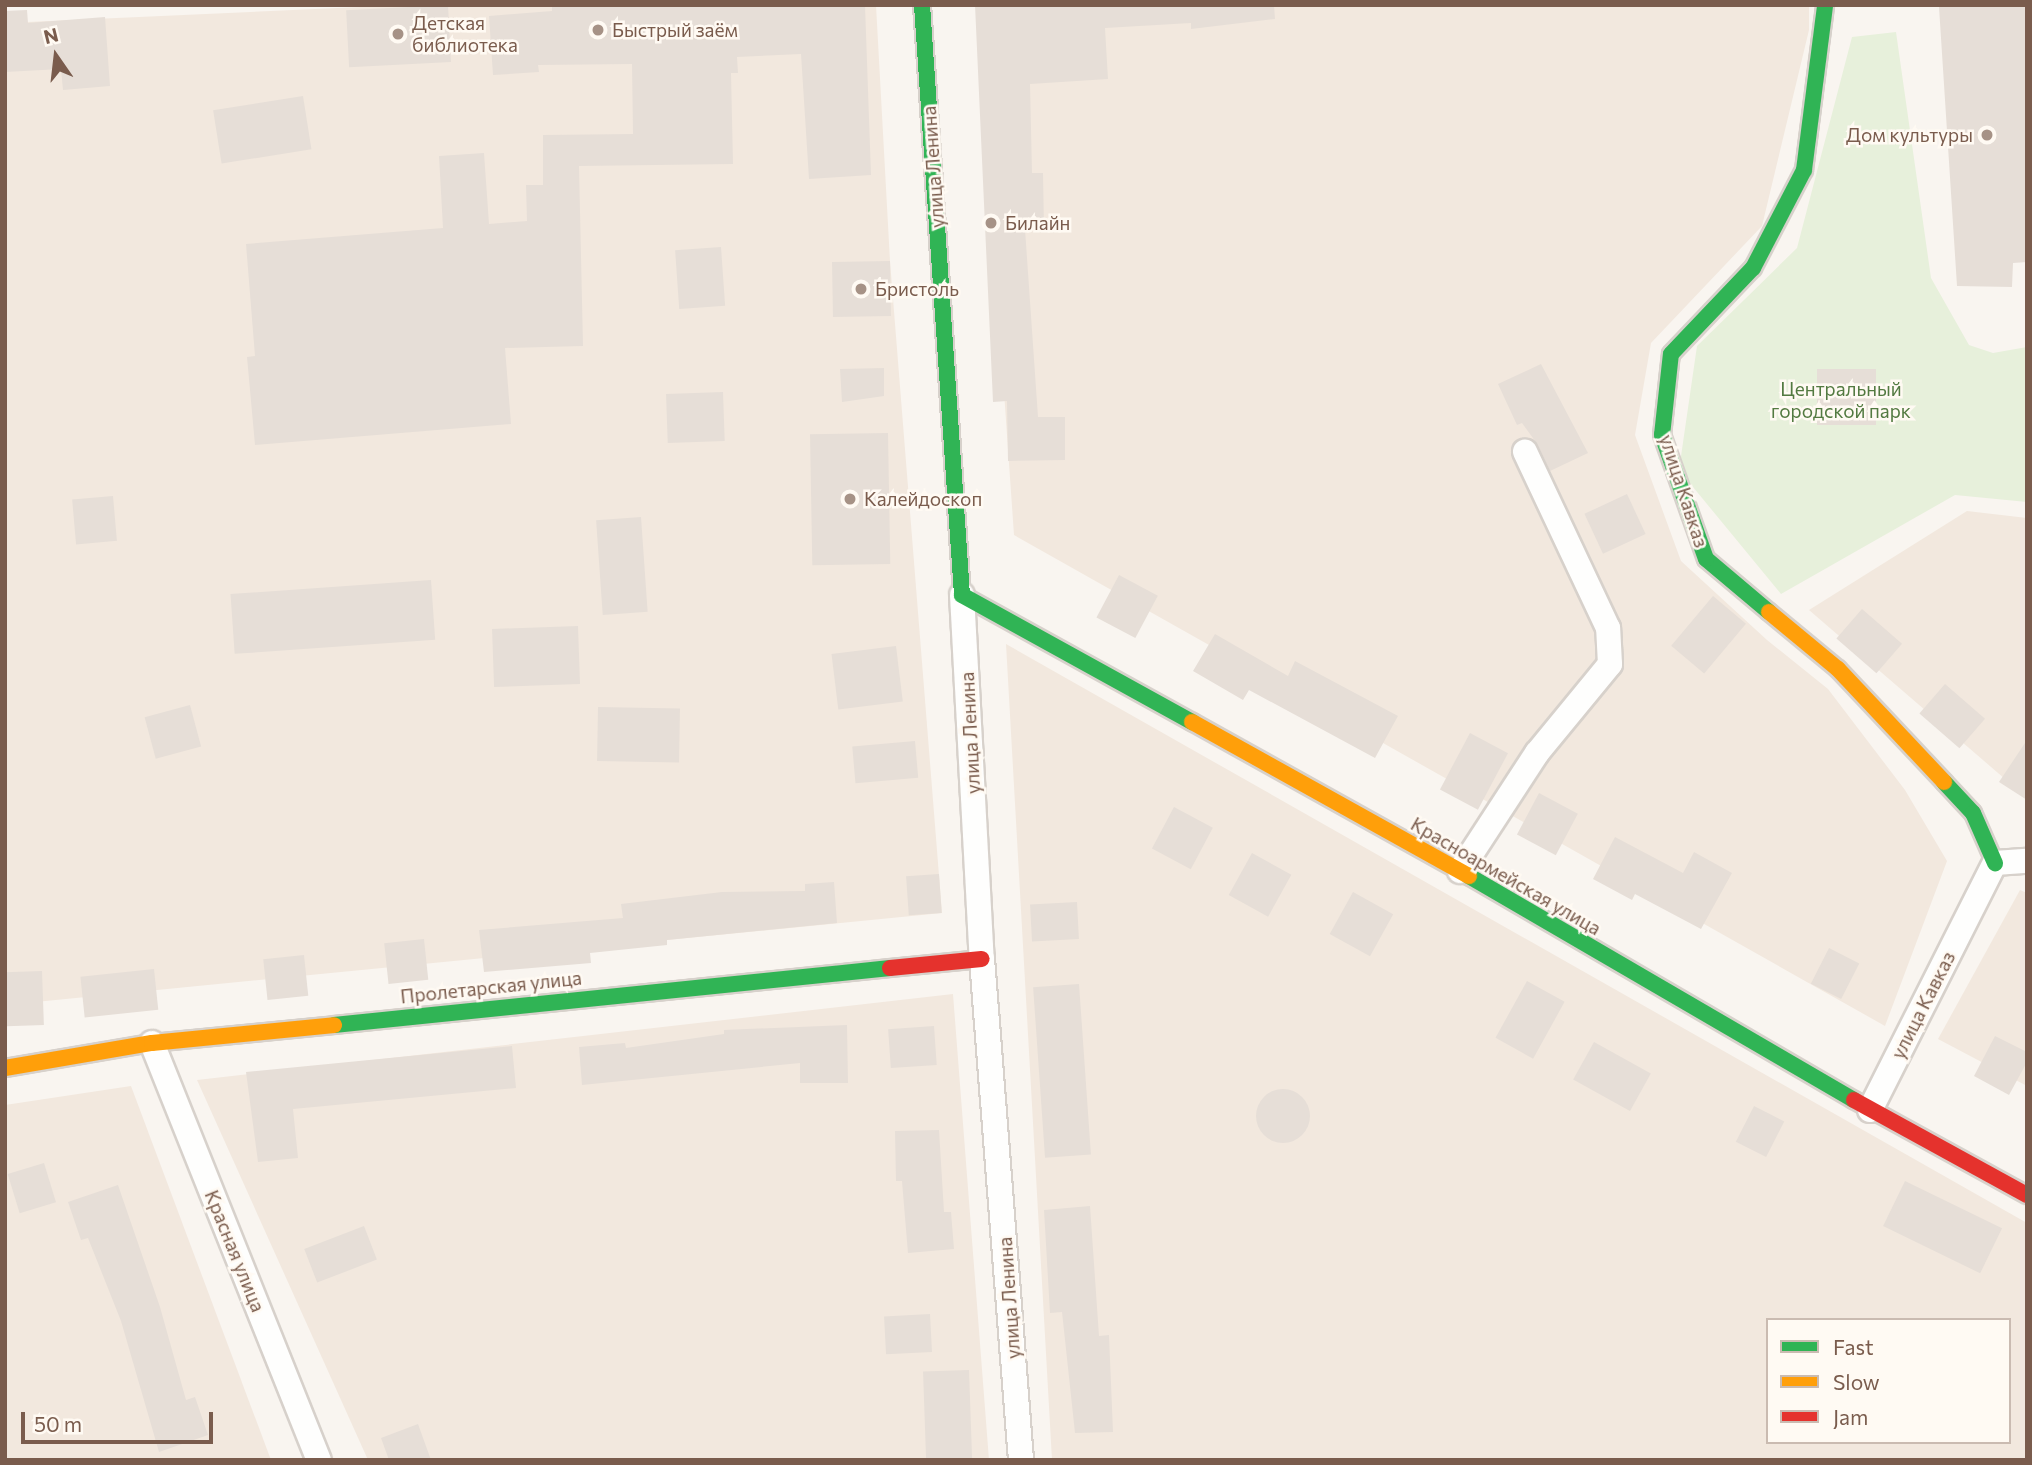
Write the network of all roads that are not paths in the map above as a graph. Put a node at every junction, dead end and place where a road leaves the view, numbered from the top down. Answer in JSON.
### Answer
{"nodes":[{"id":1,"x":922,"y":5,"type":"edge"},
{"id":2,"x":1825,"y":5,"type":"edge"},
{"id":3,"x":1525,"y":452,"type":"dead end"},
{"id":4,"x":962,"y":595,"type":"junction"},
{"id":5,"x":2027,"y":861,"type":"edge"},
{"id":6,"x":1995,"y":863,"type":"junction"},
{"id":7,"x":1460,"y":871,"type":"junction"},
{"id":8,"x":982,"y":959,"type":"junction"},
{"id":9,"x":152,"y":1043,"type":"junction"},
{"id":10,"x":5,"y":1068,"type":"edge"},
{"id":11,"x":1870,"y":1110,"type":"junction"},
{"id":12,"x":2027,"y":1195,"type":"edge"},
{"id":13,"x":319,"y":1460,"type":"edge"},
{"id":14,"x":1021,"y":1460,"type":"edge"}],
"edges":[{"from":1,"to":4,"type":"street","name":"улица Ленина"},
{"from":2,"to":6,"type":"street","name":"улица Кавказ"},
{"from":3,"to":7,"type":"street"},
{"from":4,"to":7,"type":"street","name":"Красноармейская улица"},
{"from":4,"to":8,"type":"street","name":"улица Ленина"},
{"from":5,"to":6,"type":"street"},
{"from":6,"to":11,"type":"street","name":"улица Кавказ"},
{"from":7,"to":11,"type":"street","name":"Красноармейская улица"},
{"from":8,"to":9,"type":"street","name":"Пролетарская улица"},
{"from":8,"to":14,"type":"street","name":"улица Ленина"},
{"from":9,"to":10,"type":"street","name":"Пролетарская улица"},
{"from":9,"to":13,"type":"street","name":"Красная улица"},
{"from":11,"to":12,"type":"street","name":"Красноармейская улица"}]}
